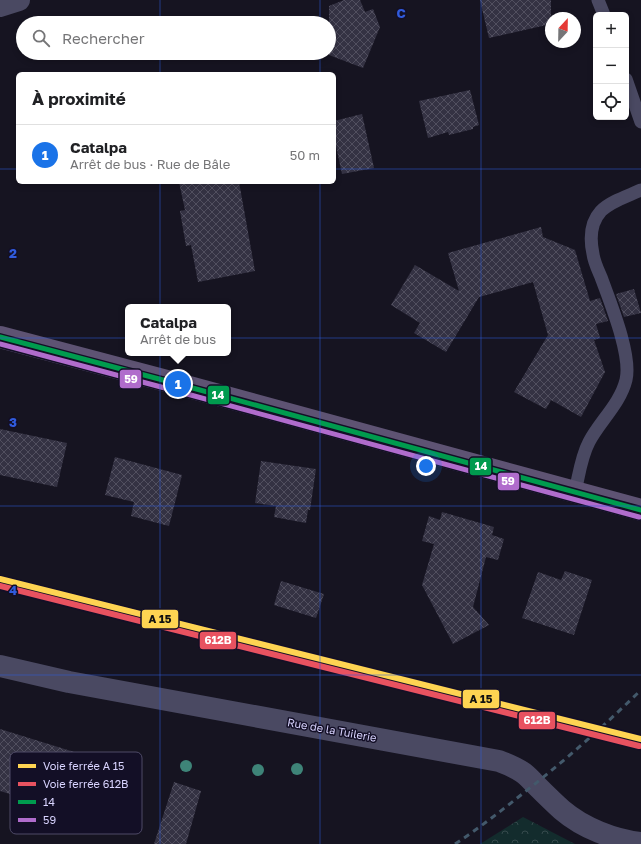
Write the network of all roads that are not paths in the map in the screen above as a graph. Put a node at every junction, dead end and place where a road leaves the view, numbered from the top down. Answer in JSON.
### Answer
{"nodes":[{"id":1,"x":19,"y":0,"type":"edge"},
{"id":2,"x":598,"y":0,"type":"edge"},
{"id":3,"x":0,"y":6,"type":"edge"},
{"id":4,"x":603,"y":12,"type":"edge"},
{"id":5,"x":627,"y":84,"type":"edge"},
{"id":6,"x":641,"y":122,"type":"edge"},
{"id":7,"x":641,"y":190,"type":"edge"},
{"id":8,"x":0,"y":337,"type":"edge"},
{"id":9,"x":575,"y":492,"type":"junction"},
{"id":10,"x":641,"y":510,"type":"edge"},
{"id":11,"x":0,"y":666,"type":"edge"},
{"id":12,"x":641,"y":843,"type":"edge"}],
"edges":[{"from":1,"to":3,"type":"street"},
{"from":2,"to":4,"type":"lane"},
{"from":5,"to":6,"type":"lane"},
{"from":7,"to":9,"type":"lane"},
{"from":8,"to":9,"type":"main road"},
{"from":9,"to":10,"type":"main road"},
{"from":11,"to":12,"type":"street","name":"Rue de la Tuilerie"}]}
